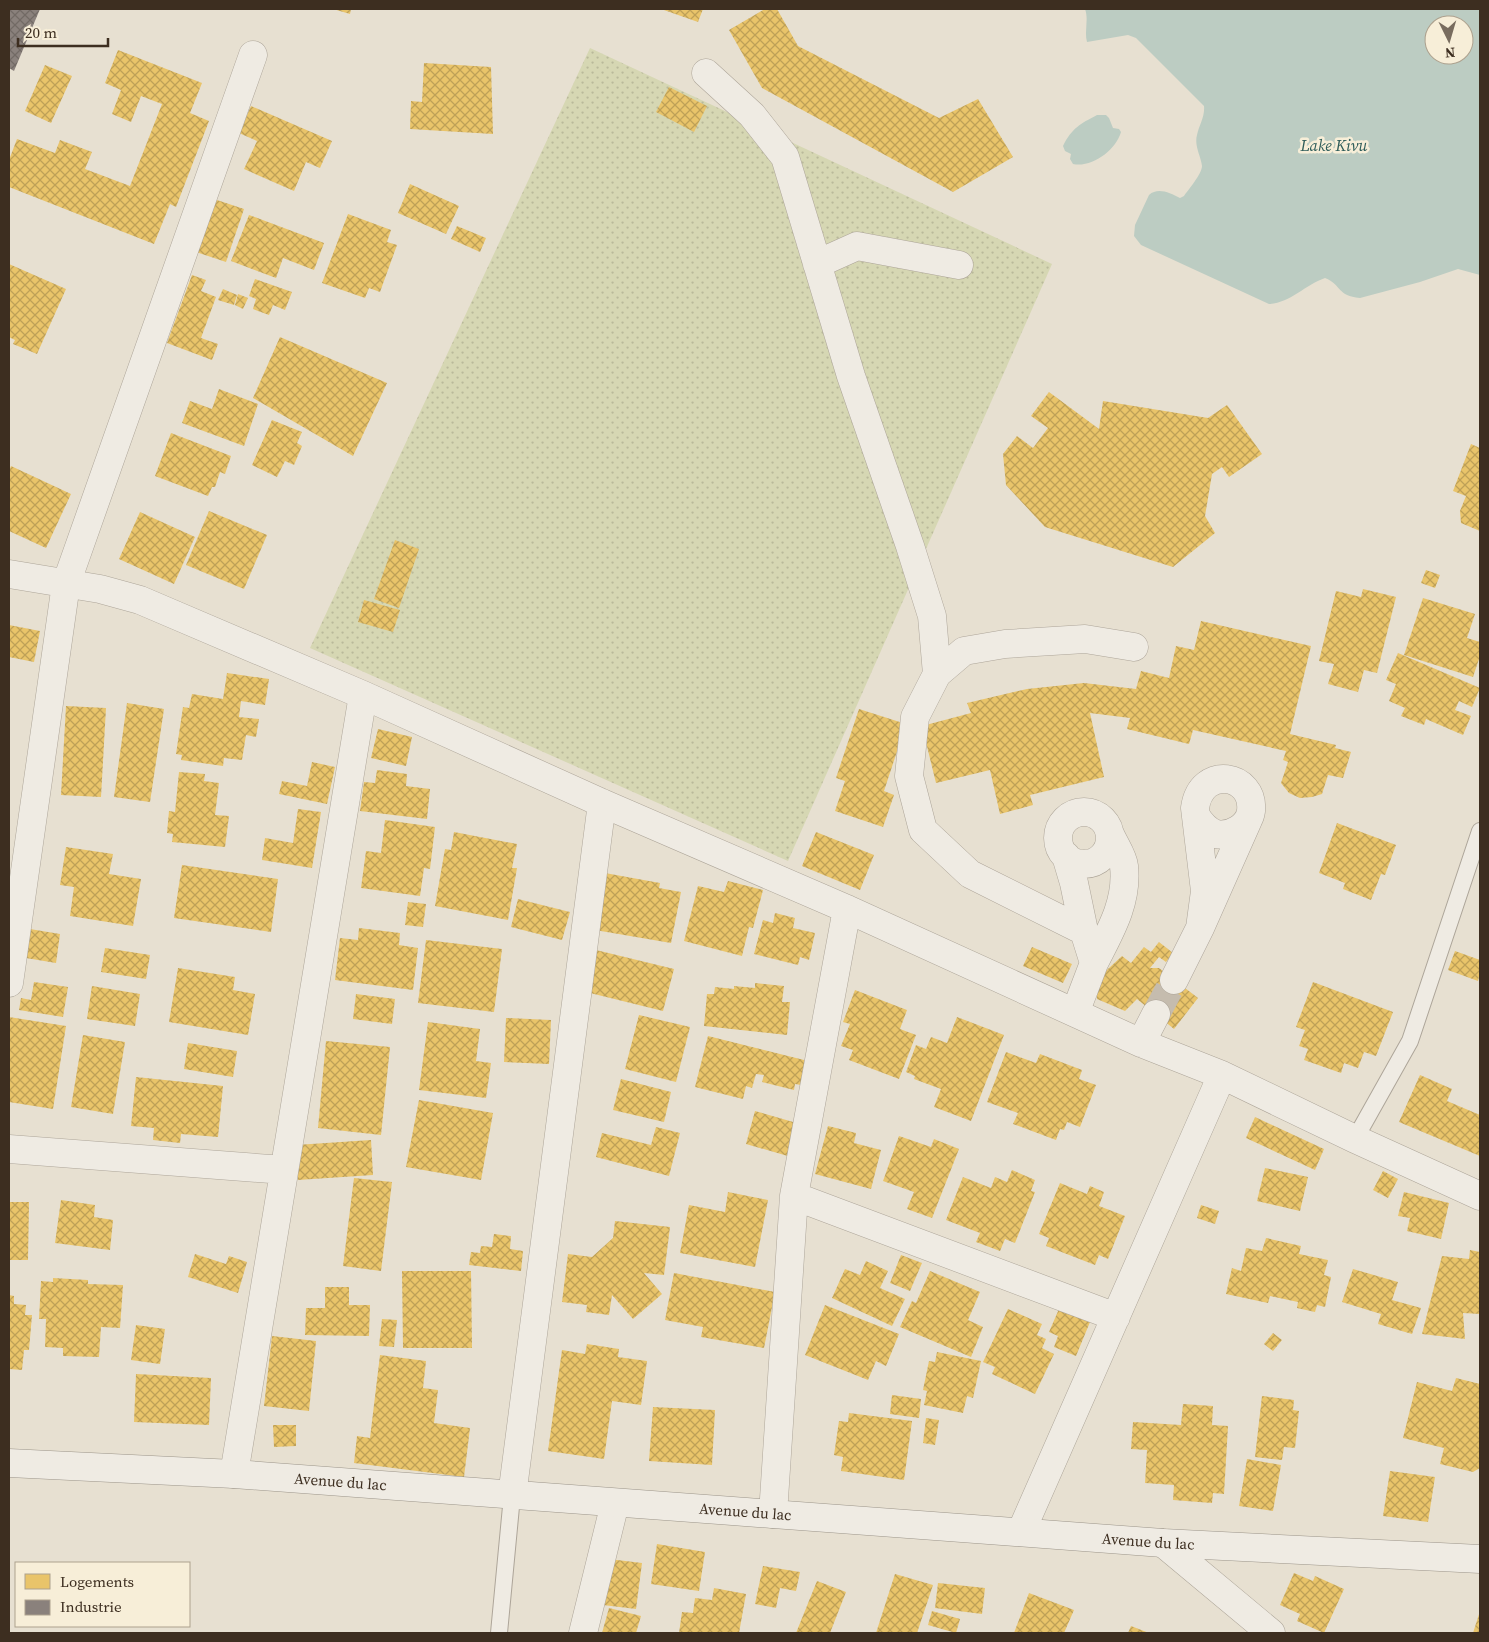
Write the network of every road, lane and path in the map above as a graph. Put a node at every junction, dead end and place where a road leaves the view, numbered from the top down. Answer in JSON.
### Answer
{"nodes":[{"id":1,"x":253,"y":55,"type":"dead end"},
{"id":2,"x":706,"y":73,"type":"dead end"},
{"id":3,"x":817,"y":264,"type":"junction"},
{"id":4,"x":959,"y":265,"type":"dead end"},
{"id":5,"x":9,"y":574,"type":"edge"},
{"id":6,"x":66,"y":584,"type":"junction"},
{"id":7,"x":1134,"y":647,"type":"dead end"},
{"id":8,"x":937,"y":674,"type":"junction"},
{"id":9,"x":363,"y":695,"type":"junction"},
{"id":10,"x":602,"y":803,"type":"junction"},
{"id":11,"x":1196,"y":816,"type":"junction"},
{"id":12,"x":1248,"y":820,"type":"junction"},
{"id":13,"x":1480,"y":831,"type":"edge"},
{"id":14,"x":1110,"y":834,"type":"junction"},
{"id":15,"x":1066,"y":856,"type":"junction"},
{"id":16,"x":15,"y":891,"type":"edge"},
{"id":17,"x":847,"y":910,"type":"junction"},
{"id":18,"x":1200,"y":928,"type":"junction"},
{"id":19,"x":1084,"y":932,"type":"junction"},
{"id":20,"x":1094,"y":963,"type":"junction"},
{"id":21,"x":1174,"y":980,"type":"tunnel mouth"},
{"id":22,"x":9,"y":983,"type":"edge"},
{"id":23,"x":1075,"y":1013,"type":"junction"},
{"id":24,"x":1156,"y":1014,"type":"tunnel mouth"},
{"id":25,"x":1141,"y":1043,"type":"junction"},
{"id":26,"x":1222,"y":1075,"type":"junction"},
{"id":27,"x":1355,"y":1139,"type":"junction"},
{"id":28,"x":9,"y":1149,"type":"edge"},
{"id":29,"x":284,"y":1170,"type":"junction"},
{"id":30,"x":794,"y":1196,"type":"junction"},
{"id":31,"x":1480,"y":1196,"type":"edge"},
{"id":32,"x":1116,"y":1317,"type":"junction"},
{"id":33,"x":9,"y":1463,"type":"edge"},
{"id":34,"x":234,"y":1474,"type":"junction"},
{"id":35,"x":512,"y":1496,"type":"junction"},
{"id":36,"x":615,"y":1503,"type":"junction"},
{"id":37,"x":773,"y":1514,"type":"junction"},
{"id":38,"x":1021,"y":1532,"type":"junction"},
{"id":39,"x":1163,"y":1543,"type":"junction"},
{"id":40,"x":1480,"y":1559,"type":"edge"},
{"id":41,"x":499,"y":1633,"type":"edge"},
{"id":42,"x":583,"y":1633,"type":"edge"},
{"id":43,"x":1271,"y":1633,"type":"edge"}],
"edges":[{"from":1,"to":6,"type":"street"},
{"from":2,"to":3,"type":"street"},
{"from":3,"to":4,"type":"street"},
{"from":3,"to":8,"type":"street"},
{"from":5,"to":6,"type":"street"},
{"from":6,"to":9,"type":"street"},
{"from":6,"to":16,"type":"street"},
{"from":7,"to":8,"type":"street"},
{"from":8,"to":19,"type":"street"},
{"from":9,"to":10,"type":"street"},
{"from":9,"to":29,"type":"street"},
{"from":10,"to":17,"type":"street"},
{"from":10,"to":35,"type":"street"},
{"from":11,"to":12,"type":"street"},
{"from":11,"to":12,"type":"street"},
{"from":11,"to":18,"type":"street"},
{"from":12,"to":18,"type":"street"},
{"from":13,"to":27,"type":"lane"},
{"from":14,"to":15,"type":"street"},
{"from":14,"to":15,"type":"street"},
{"from":14,"to":20,"type":"street"},
{"from":15,"to":19,"type":"street"},
{"from":16,"to":22,"type":"street"},
{"from":17,"to":23,"type":"street"},
{"from":17,"to":30,"type":"street"},
{"from":18,"to":21,"type":"street"},
{"from":19,"to":20,"type":"street"},
{"from":20,"to":23,"type":"street"},
{"from":23,"to":25,"type":"street"},
{"from":24,"to":25,"type":"street"},
{"from":25,"to":26,"type":"street"},
{"from":26,"to":27,"type":"street"},
{"from":26,"to":32,"type":"street"},
{"from":27,"to":31,"type":"street"},
{"from":28,"to":29,"type":"street"},
{"from":29,"to":34,"type":"street"},
{"from":30,"to":32,"type":"street"},
{"from":30,"to":37,"type":"street"},
{"from":32,"to":38,"type":"street"},
{"from":33,"to":34,"type":"street","name":"Avenue du lac"},
{"from":34,"to":35,"type":"street","name":"Avenue du lac"},
{"from":35,"to":36,"type":"street","name":"Avenue du lac"},
{"from":35,"to":41,"type":"lane"},
{"from":36,"to":37,"type":"street","name":"Avenue du lac"},
{"from":36,"to":42,"type":"street"},
{"from":37,"to":38,"type":"street","name":"Avenue du lac"},
{"from":38,"to":39,"type":"street","name":"Avenue du lac"},
{"from":39,"to":40,"type":"street","name":"Avenue du lac"},
{"from":39,"to":43,"type":"street"}]}
